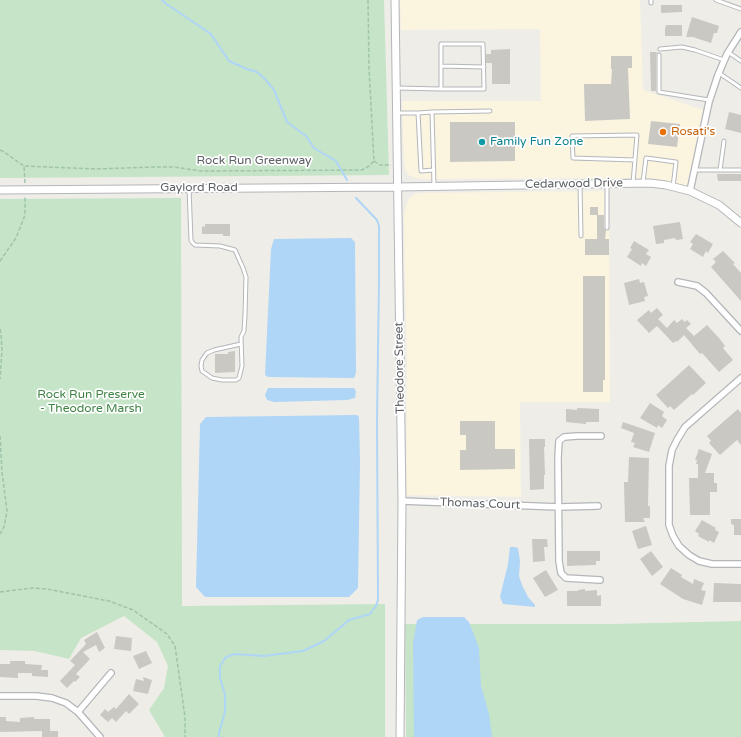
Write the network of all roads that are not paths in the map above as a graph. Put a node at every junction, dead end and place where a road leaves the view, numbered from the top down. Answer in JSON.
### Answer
{"nodes":[{"id":1,"x":395,"y":0,"type":"edge"},
{"id":2,"x":716,"y":0,"type":"edge"},
{"id":3,"x":741,"y":10,"type":"edge"},
{"id":4,"x":740,"y":34,"type":"edge"},
{"id":5,"x":660,"y":49,"type":"dead end"},
{"id":6,"x":728,"y":52,"type":"junction"},
{"id":7,"x":659,"y":55,"type":"dead end"},
{"id":8,"x":724,"y":60,"type":"junction"},
{"id":9,"x":741,"y":61,"type":"edge"},
{"id":10,"x":441,"y":66,"type":"junction"},
{"id":11,"x":484,"y":67,"type":"junction"},
{"id":12,"x":719,"y":72,"type":"junction"},
{"id":13,"x":396,"y":88,"type":"junction"},
{"id":14,"x":741,"y":88,"type":"edge"},
{"id":15,"x":441,"y":89,"type":"junction"},
{"id":16,"x":709,"y":100,"type":"junction"},
{"id":17,"x":490,"y":111,"type":"dead end"},
{"id":18,"x":396,"y":112,"type":"junction"},
{"id":19,"x":432,"y":112,"type":"junction"},
{"id":20,"x":418,"y":113,"type":"junction"},
{"id":21,"x":724,"y":141,"type":"dead end"},
{"id":22,"x":635,"y":160,"type":"junction"},
{"id":23,"x":434,"y":170,"type":"junction"},
{"id":24,"x":695,"y":170,"type":"junction"},
{"id":25,"x":720,"y":170,"type":"junction"},
{"id":26,"x":741,"y":170,"type":"edge"},
{"id":27,"x":643,"y":183,"type":"junction"},
{"id":28,"x":580,"y":184,"type":"junction"},
{"id":29,"x":607,"y":184,"type":"junction"},
{"id":30,"x":633,"y":184,"type":"junction"},
{"id":31,"x":434,"y":186,"type":"junction"},
{"id":32,"x":397,"y":187,"type":"junction"},
{"id":33,"x":673,"y":187,"type":"junction"},
{"id":34,"x":189,"y":188,"type":"junction"},
{"id":35,"x":0,"y":190,"type":"edge"},
{"id":36,"x":690,"y":191,"type":"junction"},
{"id":37,"x":741,"y":223,"type":"edge"},
{"id":38,"x":607,"y":228,"type":"dead end"},
{"id":39,"x":581,"y":236,"type":"dead end"},
{"id":40,"x":678,"y":282,"type":"dead end"},
{"id":41,"x":741,"y":331,"type":"edge"},
{"id":42,"x":241,"y":344,"type":"junction"},
{"id":43,"x":741,"y":378,"type":"edge"},
{"id":44,"x":601,"y":436,"type":"dead end"},
{"id":45,"x":402,"y":501,"type":"junction"},
{"id":46,"x":598,"y":506,"type":"dead end"},
{"id":47,"x":559,"y":507,"type":"junction"},
{"id":48,"x":741,"y":564,"type":"edge"},
{"id":49,"x":600,"y":580,"type":"dead end"},
{"id":50,"x":111,"y":673,"type":"dead end"},
{"id":51,"x":0,"y":696,"type":"edge"},
{"id":52,"x":78,"y":712,"type":"junction"},
{"id":53,"x":100,"y":737,"type":"edge"},
{"id":54,"x":400,"y":737,"type":"edge"}],
"edges":[{"from":1,"to":13,"type":"street","name":"Theodore Street"},
{"from":2,"to":3,"type":"lane"},
{"from":4,"to":6,"type":"street"},
{"from":5,"to":8,"type":"lane"},
{"from":6,"to":8,"type":"street"},
{"from":6,"to":9,"type":"lane"},
{"from":7,"to":16,"type":"lane"},
{"from":8,"to":12,"type":"street"},
{"from":10,"to":11,"type":"lane"},
{"from":10,"to":11,"type":"lane"},
{"from":10,"to":15,"type":"lane"},
{"from":11,"to":15,"type":"lane"},
{"from":12,"to":14,"type":"lane"},
{"from":12,"to":16,"type":"street"},
{"from":13,"to":15,"type":"lane"},
{"from":13,"to":18,"type":"street","name":"Theodore Street"},
{"from":16,"to":24,"type":"street"},
{"from":17,"to":19,"type":"lane"},
{"from":18,"to":20,"type":"lane"},
{"from":18,"to":32,"type":"street","name":"Theodore Street"},
{"from":19,"to":20,"type":"lane"},
{"from":19,"to":23,"type":"lane"},
{"from":20,"to":23,"type":"lane"},
{"from":21,"to":25,"type":"lane"},
{"from":22,"to":22,"type":"lane"},
{"from":22,"to":30,"type":"lane"},
{"from":23,"to":31,"type":"lane"},
{"from":24,"to":25,"type":"lane"},
{"from":24,"to":36,"type":"street"},
{"from":25,"to":26,"type":"lane"},
{"from":27,"to":30,"type":"street","name":"Cedarwood Drive"},
{"from":27,"to":33,"type":"street","name":"Cedarwood Drive"},
{"from":27,"to":33,"type":"lane"},
{"from":28,"to":29,"type":"street","name":"Cedarwood Drive"},
{"from":28,"to":31,"type":"street","name":"Cedarwood Drive"},
{"from":28,"to":39,"type":"lane"},
{"from":29,"to":30,"type":"street","name":"Cedarwood Drive"},
{"from":29,"to":38,"type":"lane"},
{"from":31,"to":32,"type":"street","name":"Cedarwood Drive"},
{"from":32,"to":34,"type":"street","name":"Gaylord Road"},
{"from":32,"to":45,"type":"street","name":"Theodore Street"},
{"from":33,"to":36,"type":"street","name":"Cedarwood Drive"},
{"from":34,"to":35,"type":"street","name":"Gaylord Road"},
{"from":34,"to":42,"type":"lane"},
{"from":36,"to":37,"type":"street","name":"Cedarwood Drive"},
{"from":40,"to":41,"type":"street"},
{"from":42,"to":42,"type":"lane"},
{"from":43,"to":48,"type":"street"},
{"from":44,"to":47,"type":"street"},
{"from":45,"to":47,"type":"street","name":"Thomas Court"},
{"from":45,"to":54,"type":"street","name":"Theodore Street"},
{"from":46,"to":47,"type":"street","name":"Thomas Court"},
{"from":47,"to":49,"type":"street"},
{"from":50,"to":52,"type":"street"},
{"from":51,"to":52,"type":"street"},
{"from":52,"to":53,"type":"street"}]}
